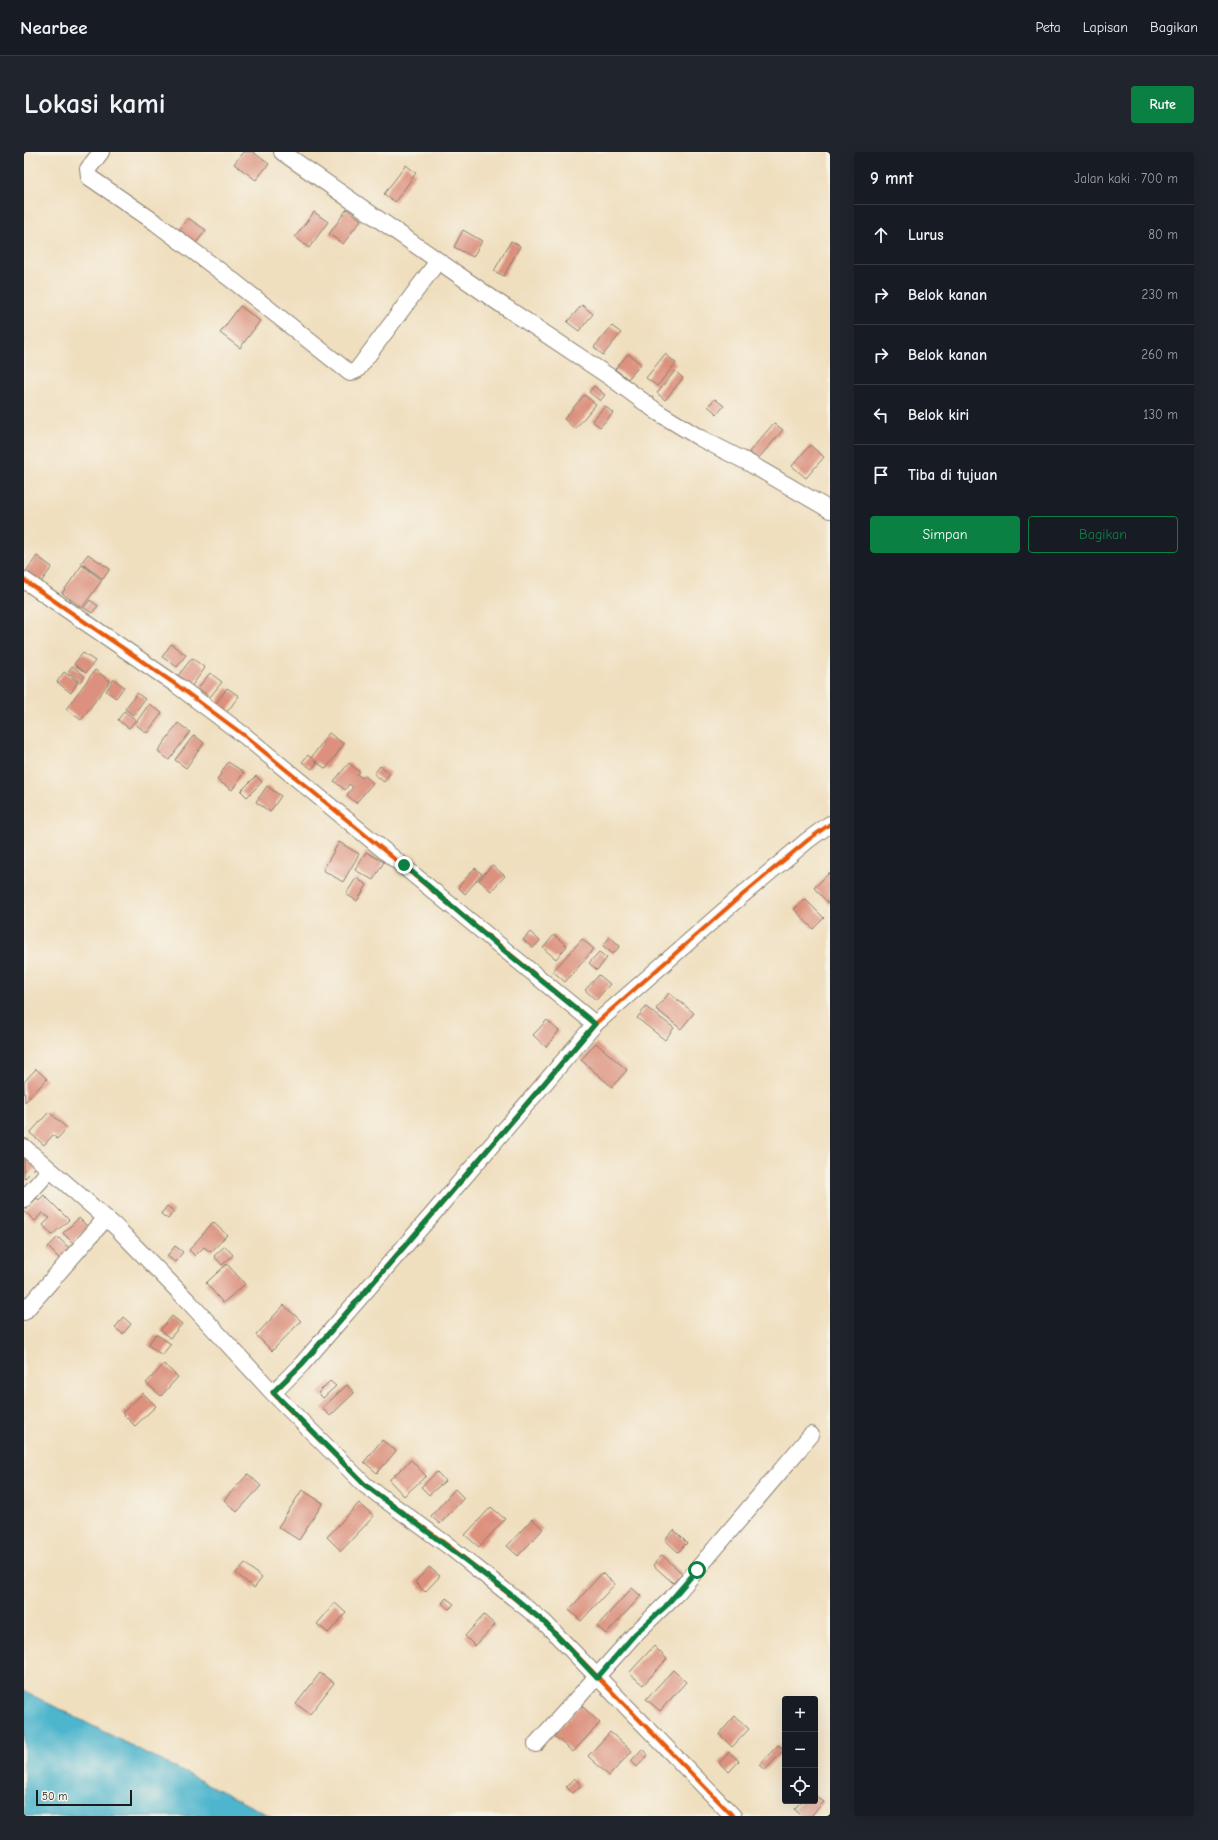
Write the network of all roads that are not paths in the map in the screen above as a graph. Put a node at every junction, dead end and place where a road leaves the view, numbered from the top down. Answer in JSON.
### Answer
{"nodes":[{"id":1,"x":101,"y":152,"type":"edge"},
{"id":2,"x":282,"y":152,"type":"edge"},
{"id":3,"x":438,"y":261,"type":"junction"},
{"id":4,"x":830,"y":510,"type":"edge"},
{"id":5,"x":24,"y":580,"type":"edge"},
{"id":6,"x":830,"y":824,"type":"edge"},
{"id":7,"x":595,"y":1024,"type":"junction"},
{"id":8,"x":24,"y":1147,"type":"edge"},
{"id":9,"x":50,"y":1170,"type":"junction"},
{"id":10,"x":24,"y":1199,"type":"edge"},
{"id":11,"x":106,"y":1218,"type":"junction"},
{"id":12,"x":24,"y":1312,"type":"edge"},
{"id":13,"x":273,"y":1392,"type":"junction"},
{"id":14,"x":811,"y":1435,"type":"dead end"},
{"id":15,"x":597,"y":1678,"type":"junction"},
{"id":16,"x":536,"y":1744,"type":"dead end"},
{"id":17,"x":733,"y":1816,"type":"edge"}],
"edges":[{"from":1,"to":3,"type":"street"},
{"from":2,"to":3,"type":"street"},
{"from":3,"to":4,"type":"street"},
{"from":5,"to":7,"type":"street"},
{"from":6,"to":7,"type":"street"},
{"from":7,"to":13,"type":"street"},
{"from":8,"to":9,"type":"street"},
{"from":9,"to":10,"type":"street"},
{"from":9,"to":11,"type":"street"},
{"from":11,"to":12,"type":"street"},
{"from":11,"to":13,"type":"street"},
{"from":13,"to":15,"type":"street"},
{"from":14,"to":15,"type":"street"},
{"from":15,"to":16,"type":"street"},
{"from":15,"to":17,"type":"street"}]}
